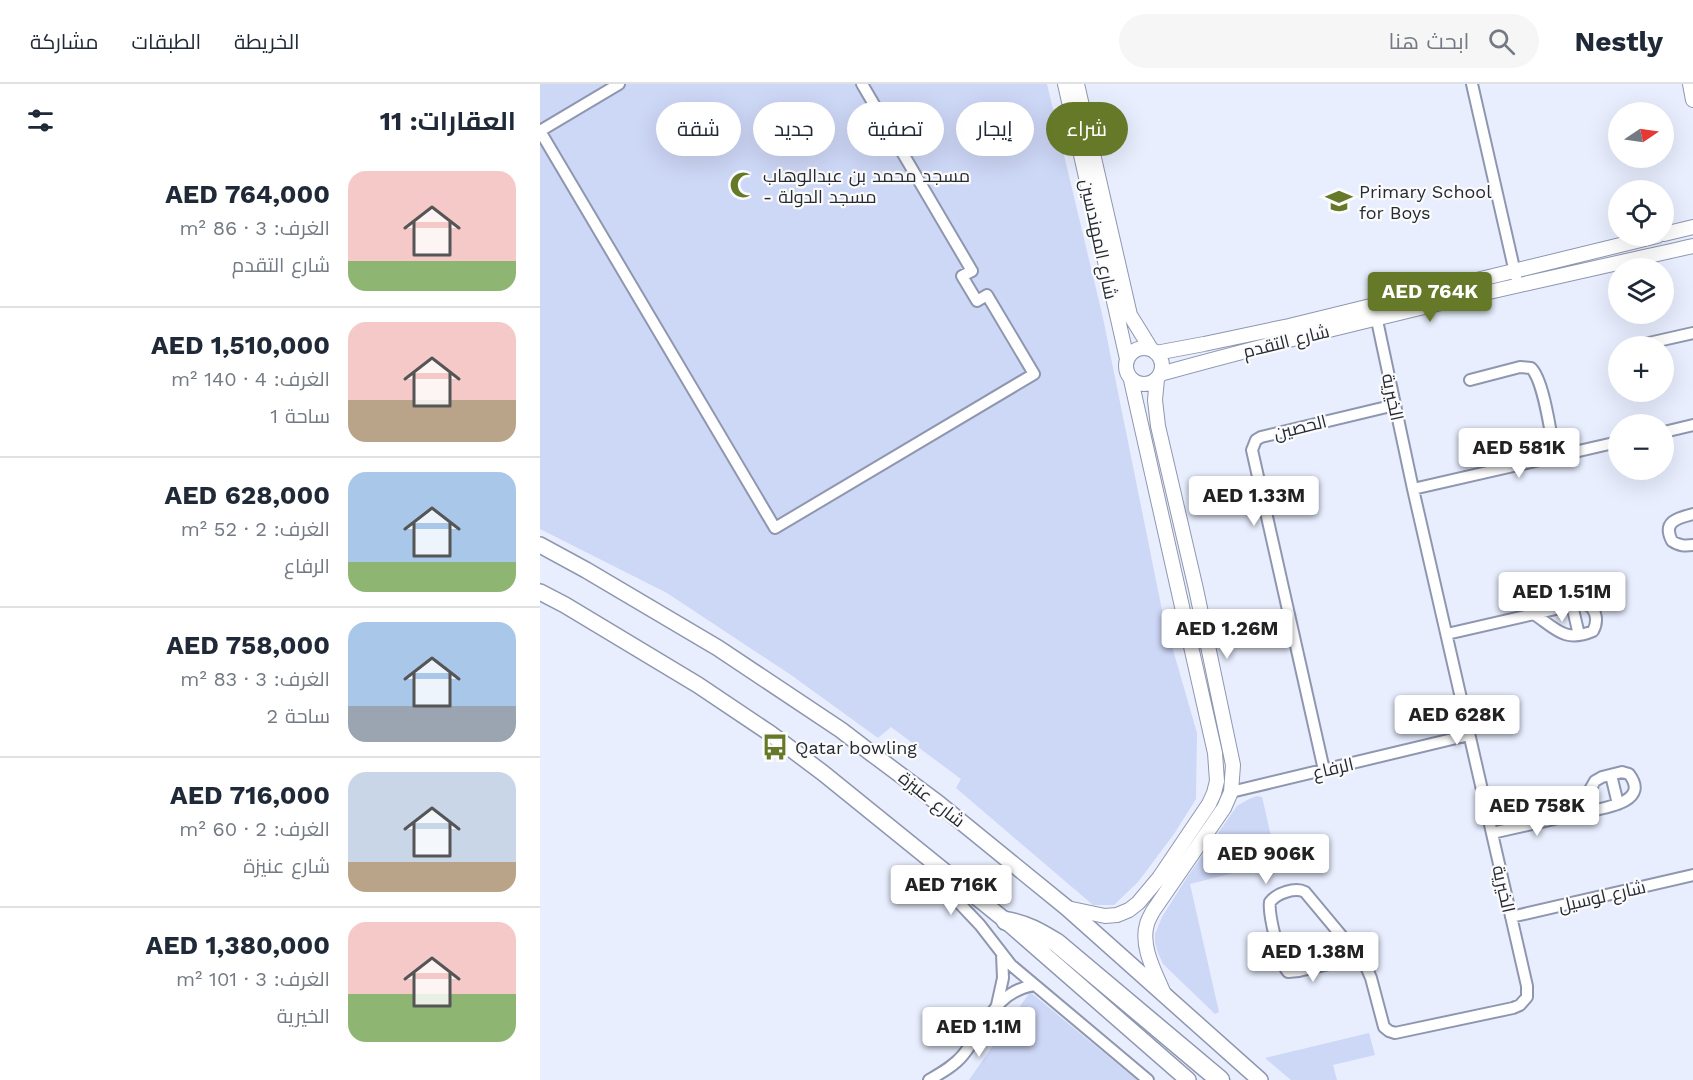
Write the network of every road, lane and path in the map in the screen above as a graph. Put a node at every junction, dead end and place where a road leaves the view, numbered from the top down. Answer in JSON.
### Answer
{"nodes":[{"id":1,"x":619,"y":84,"type":"edge"},
{"id":2,"x":862,"y":84,"type":"edge"},
{"id":3,"x":1065,"y":84,"type":"edge"},
{"id":4,"x":1077,"y":84,"type":"edge"},
{"id":5,"x":1472,"y":84,"type":"edge"},
{"id":6,"x":1689,"y":84,"type":"edge"},
{"id":7,"x":1693,"y":100,"type":"edge"},
{"id":8,"x":1693,"y":226,"type":"edge"},
{"id":9,"x":1674,"y":231,"type":"edge"},
{"id":10,"x":1615,"y":246,"type":"edge"},
{"id":11,"x":1693,"y":246,"type":"edge"},
{"id":12,"x":1515,"y":270,"type":"junction"},
{"id":13,"x":1518,"y":286,"type":"junction"},
{"id":14,"x":1374,"y":305,"type":"junction"},
{"id":15,"x":1377,"y":319,"type":"junction"},
{"id":16,"x":1693,"y":333,"type":"edge"},
{"id":17,"x":1674,"y":337,"type":"edge"},
{"id":18,"x":1154,"y":351,"type":"junction"},
{"id":19,"x":1127,"y":359,"type":"junction"},
{"id":20,"x":1159,"y":377,"type":"junction"},
{"id":21,"x":1131,"y":380,"type":"junction"},
{"id":22,"x":1470,"y":380,"type":"dead end"},
{"id":23,"x":1395,"y":405,"type":"junction"},
{"id":24,"x":1693,"y":425,"type":"edge"},
{"id":25,"x":1674,"y":430,"type":"edge"},
{"id":26,"x":1608,"y":444,"type":"edge"},
{"id":27,"x":1555,"y":456,"type":"junction"},
{"id":28,"x":1413,"y":489,"type":"junction"},
{"id":29,"x":1693,"y":514,"type":"edge"},
{"id":30,"x":1693,"y":544,"type":"edge"},
{"id":31,"x":540,"y":545,"type":"edge"},
{"id":32,"x":540,"y":592,"type":"edge"},
{"id":33,"x":1572,"y":605,"type":"junction"},
{"id":34,"x":1534,"y":614,"type":"junction"},
{"id":35,"x":1446,"y":634,"type":"junction"},
{"id":36,"x":1579,"y":635,"type":"junction"},
{"id":37,"x":1469,"y":735,"type":"junction"},
{"id":38,"x":1324,"y":770,"type":"junction"},
{"id":39,"x":1611,"y":775,"type":"junction"},
{"id":40,"x":1231,"y":792,"type":"junction"},
{"id":41,"x":1618,"y":804,"type":"junction"},
{"id":42,"x":1576,"y":813,"type":"junction"},
{"id":43,"x":1492,"y":833,"type":"junction"},
{"id":44,"x":931,"y":860,"type":"junction"},
{"id":45,"x":1693,"y":875,"type":"edge"},
{"id":46,"x":1067,"y":908,"type":"junction"},
{"id":47,"x":1511,"y":917,"type":"junction"},
{"id":48,"x":1006,"y":921,"type":"junction"},
{"id":49,"x":1002,"y":953,"type":"junction"},
{"id":50,"x":1359,"y":957,"type":"junction"},
{"id":51,"x":1034,"y":985,"type":"junction"},
{"id":52,"x":1165,"y":996,"type":"junction"},
{"id":53,"x":997,"y":1005,"type":"junction"},
{"id":54,"x":929,"y":1080,"type":"edge"},
{"id":55,"x":1148,"y":1080,"type":"edge"},
{"id":56,"x":1188,"y":1080,"type":"edge"},
{"id":57,"x":1220,"y":1080,"type":"edge"},
{"id":58,"x":1260,"y":1080,"type":"edge"}],
"edges":[{"from":1,"to":2,"type":"street"},
{"from":3,"to":19,"type":"street","name":"شارع المهندسين"},
{"from":4,"to":18,"type":"street","name":"شارع المهندسين"},
{"from":5,"to":12,"type":"street"},
{"from":6,"to":7,"type":"street"},
{"from":8,"to":9,"type":"street"},
{"from":10,"to":12,"type":"street","name":"شارع التقدم"},
{"from":11,"to":13,"type":"street","name":"شارع التقدم"},
{"from":12,"to":13,"type":"street"},
{"from":12,"to":14,"type":"street","name":"شارع التقدم"},
{"from":13,"to":15,"type":"street","name":"شارع التقدم"},
{"from":14,"to":15,"type":"street","name":"الخيرية"},
{"from":14,"to":18,"type":"street","name":"شارع التقدم"},
{"from":15,"to":20,"type":"street","name":"شارع التقدم"},
{"from":15,"to":23,"type":"street","name":"الخيرية"},
{"from":16,"to":17,"type":"street"},
{"from":18,"to":19,"type":"street"},
{"from":18,"to":20,"type":"street"},
{"from":19,"to":21,"type":"street"},
{"from":20,"to":21,"type":"street"},
{"from":20,"to":40,"type":"street"},
{"from":21,"to":46,"type":"street"},
{"from":22,"to":27,"type":"street"},
{"from":23,"to":28,"type":"street","name":"الخيرية"},
{"from":23,"to":38,"type":"street","name":"الحصين"},
{"from":24,"to":25,"type":"street"},
{"from":26,"to":27,"type":"street"},
{"from":27,"to":28,"type":"street"},
{"from":28,"to":35,"type":"street","name":"الخيرية"},
{"from":29,"to":30,"type":"street"},
{"from":31,"to":46,"type":"main road","name":"شارع عنيزة"},
{"from":32,"to":44,"type":"main road"},
{"from":33,"to":34,"type":"street"},
{"from":33,"to":36,"type":"street"},
{"from":33,"to":36,"type":"street"},
{"from":34,"to":35,"type":"street"},
{"from":34,"to":36,"type":"street"},
{"from":35,"to":37,"type":"street","name":"الخيرية"},
{"from":37,"to":38,"type":"street","name":"الرفاع"},
{"from":37,"to":43,"type":"street","name":"الخيرية"},
{"from":38,"to":40,"type":"street","name":"الرفاع"},
{"from":39,"to":41,"type":"street"},
{"from":39,"to":41,"type":"street"},
{"from":39,"to":42,"type":"street"},
{"from":40,"to":52,"type":"street"},
{"from":41,"to":42,"type":"street"},
{"from":42,"to":43,"type":"street"},
{"from":43,"to":47,"type":"street","name":"الخيرية"},
{"from":44,"to":48,"type":"main road"},
{"from":44,"to":49,"type":"street"},
{"from":45,"to":47,"type":"street","name":"شارع لوسيل"},
{"from":46,"to":52,"type":"main road","name":"شارع عنيزة"},
{"from":47,"to":50,"type":"street","name":"الخيرية"},
{"from":48,"to":56,"type":"main road"},
{"from":48,"to":57,"type":"highway"},
{"from":49,"to":51,"type":"street"},
{"from":49,"to":53,"type":"street"},
{"from":50,"to":50,"type":"street","name":"الخيرية"},
{"from":51,"to":53,"type":"street"},
{"from":51,"to":55,"type":"street"},
{"from":52,"to":58,"type":"main road","name":"شارع عنيزة"},
{"from":53,"to":54,"type":"street"}]}
